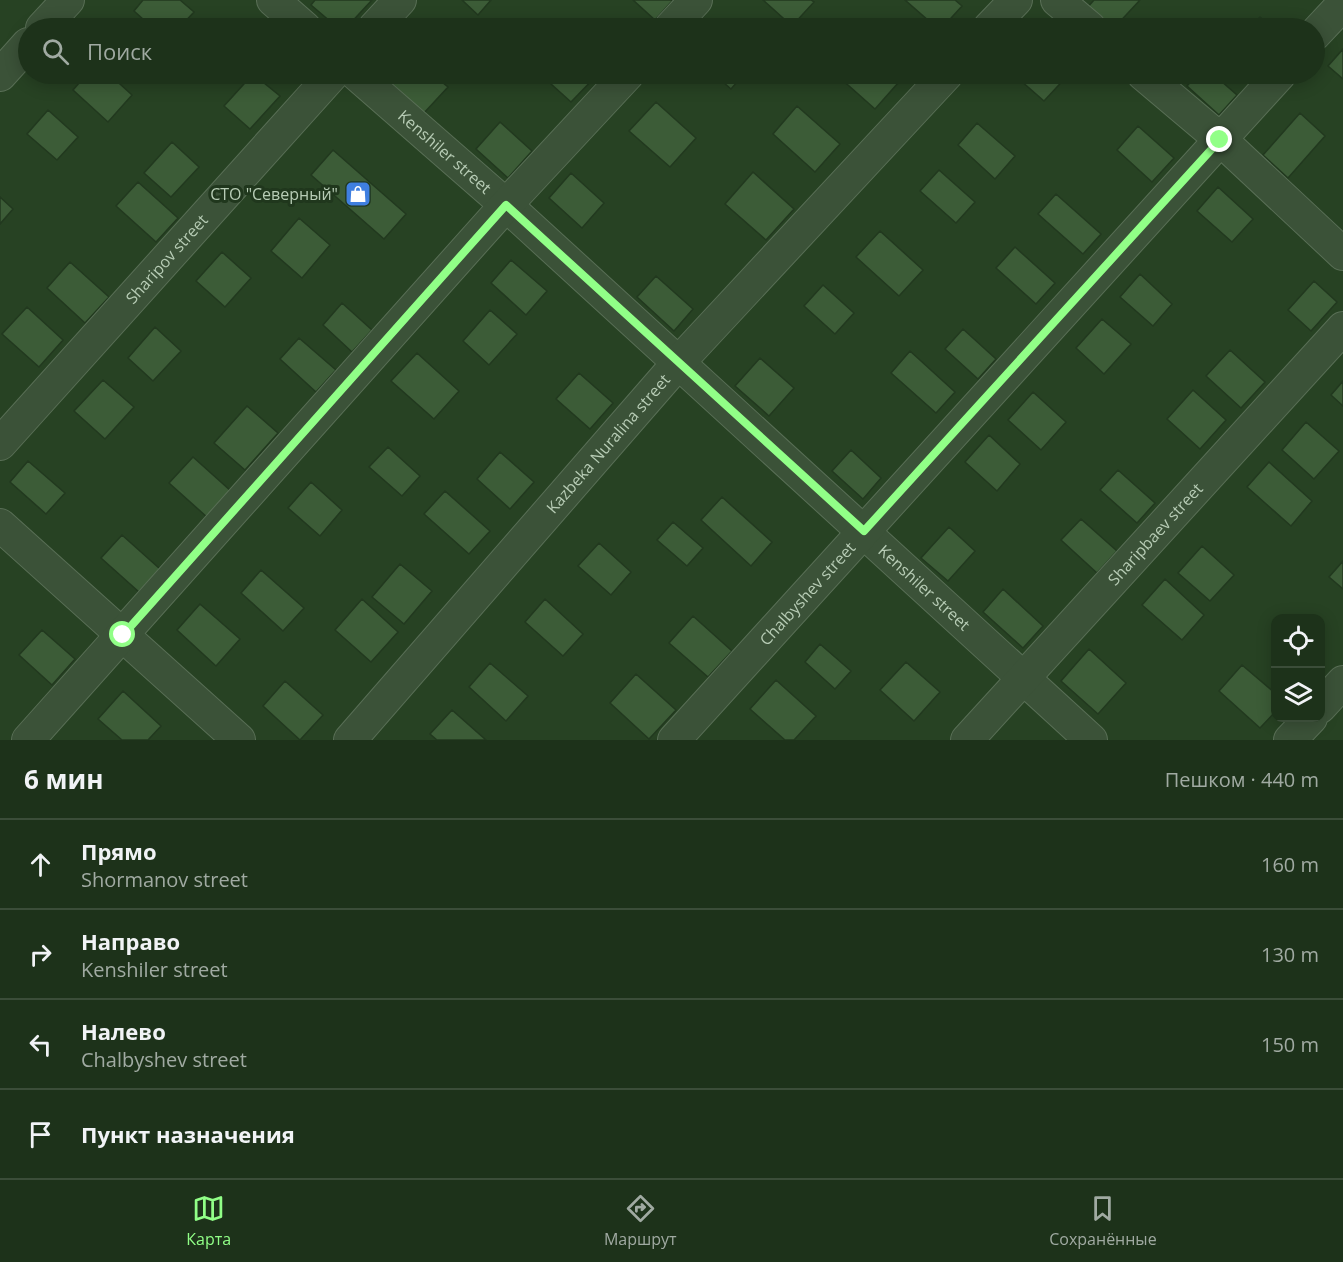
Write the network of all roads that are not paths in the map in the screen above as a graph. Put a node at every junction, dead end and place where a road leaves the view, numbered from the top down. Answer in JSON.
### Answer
{"nodes":[{"id":1,"x":68,"y":0,"type":"edge"},
{"id":2,"x":273,"y":0,"type":"edge"},
{"id":3,"x":400,"y":0,"type":"edge"},
{"id":4,"x":696,"y":0,"type":"edge"},
{"id":5,"x":1016,"y":0,"type":"edge"},
{"id":6,"x":1057,"y":0,"type":"edge"},
{"id":7,"x":1343,"y":4,"type":"edge"},
{"id":8,"x":51,"y":18,"type":"edge"},
{"id":9,"x":294,"y":18,"type":"edge"},
{"id":10,"x":383,"y":18,"type":"edge"},
{"id":11,"x":679,"y":18,"type":"edge"},
{"id":12,"x":999,"y":18,"type":"edge"},
{"id":13,"x":1078,"y":18,"type":"edge"},
{"id":14,"x":1325,"y":23,"type":"edge"},
{"id":15,"x":18,"y":55,"type":"edge"},
{"id":16,"x":0,"y":75,"type":"edge"},
{"id":17,"x":324,"y":84,"type":"edge"},
{"id":18,"x":367,"y":84,"type":"edge"},
{"id":19,"x":619,"y":84,"type":"edge"},
{"id":20,"x":938,"y":84,"type":"edge"},
{"id":21,"x":1155,"y":84,"type":"edge"},
{"id":22,"x":1271,"y":84,"type":"edge"},
{"id":23,"x":1220,"y":140,"type":"junction"},
{"id":24,"x":506,"y":205,"type":"junction"},
{"id":25,"x":1343,"y":254,"type":"edge"},
{"id":26,"x":1343,"y":328,"type":"edge"},
{"id":27,"x":679,"y":362,"type":"junction"},
{"id":28,"x":0,"y":444,"type":"edge"},
{"id":29,"x":0,"y":525,"type":"edge"},
{"id":30,"x":864,"y":531,"type":"junction"},
{"id":31,"x":123,"y":635,"type":"junction"},
{"id":32,"x":1023,"y":677,"type":"junction"},
{"id":33,"x":1343,"y":682,"type":"edge"},
{"id":34,"x":1325,"y":702,"type":"edge"},
{"id":35,"x":1306,"y":722,"type":"edge"},
{"id":36,"x":28,"y":740,"type":"edge"},
{"id":37,"x":239,"y":740,"type":"edge"},
{"id":38,"x":350,"y":740,"type":"edge"},
{"id":39,"x":674,"y":740,"type":"edge"},
{"id":40,"x":967,"y":740,"type":"edge"},
{"id":41,"x":1091,"y":740,"type":"edge"},
{"id":42,"x":1290,"y":740,"type":"edge"}],
"edges":[{"from":1,"to":8,"type":"street"},
{"from":2,"to":9,"type":"street"},
{"from":3,"to":10,"type":"street"},
{"from":4,"to":11,"type":"street"},
{"from":5,"to":12,"type":"street"},
{"from":6,"to":13,"type":"street"},
{"from":7,"to":14,"type":"street"},
{"from":15,"to":16,"type":"street"},
{"from":17,"to":28,"type":"street","name":"Sharipov street"},
{"from":18,"to":24,"type":"street","name":"Kenshiler street"},
{"from":19,"to":24,"type":"street"},
{"from":20,"to":27,"type":"street","name":"Kazbeka Nuralina street"},
{"from":21,"to":23,"type":"street"},
{"from":22,"to":23,"type":"street","name":"Chalbyshev street"},
{"from":23,"to":25,"type":"street"},
{"from":23,"to":30,"type":"street","name":"Chalbyshev street"},
{"from":24,"to":27,"type":"street","name":"Kenshiler street"},
{"from":24,"to":31,"type":"street"},
{"from":26,"to":32,"type":"street","name":"Sharipbaev street"},
{"from":27,"to":30,"type":"street","name":"Kenshiler street"},
{"from":27,"to":38,"type":"street","name":"Kazbeka Nuralina street"},
{"from":29,"to":31,"type":"street"},
{"from":30,"to":32,"type":"street","name":"Kenshiler street"},
{"from":30,"to":39,"type":"street","name":"Chalbyshev street"},
{"from":31,"to":36,"type":"street"},
{"from":31,"to":37,"type":"street"},
{"from":32,"to":40,"type":"street","name":"Sharipbaev street"},
{"from":32,"to":41,"type":"street","name":"Kenshiler street"},
{"from":33,"to":34,"type":"street"},
{"from":35,"to":42,"type":"street"}]}
